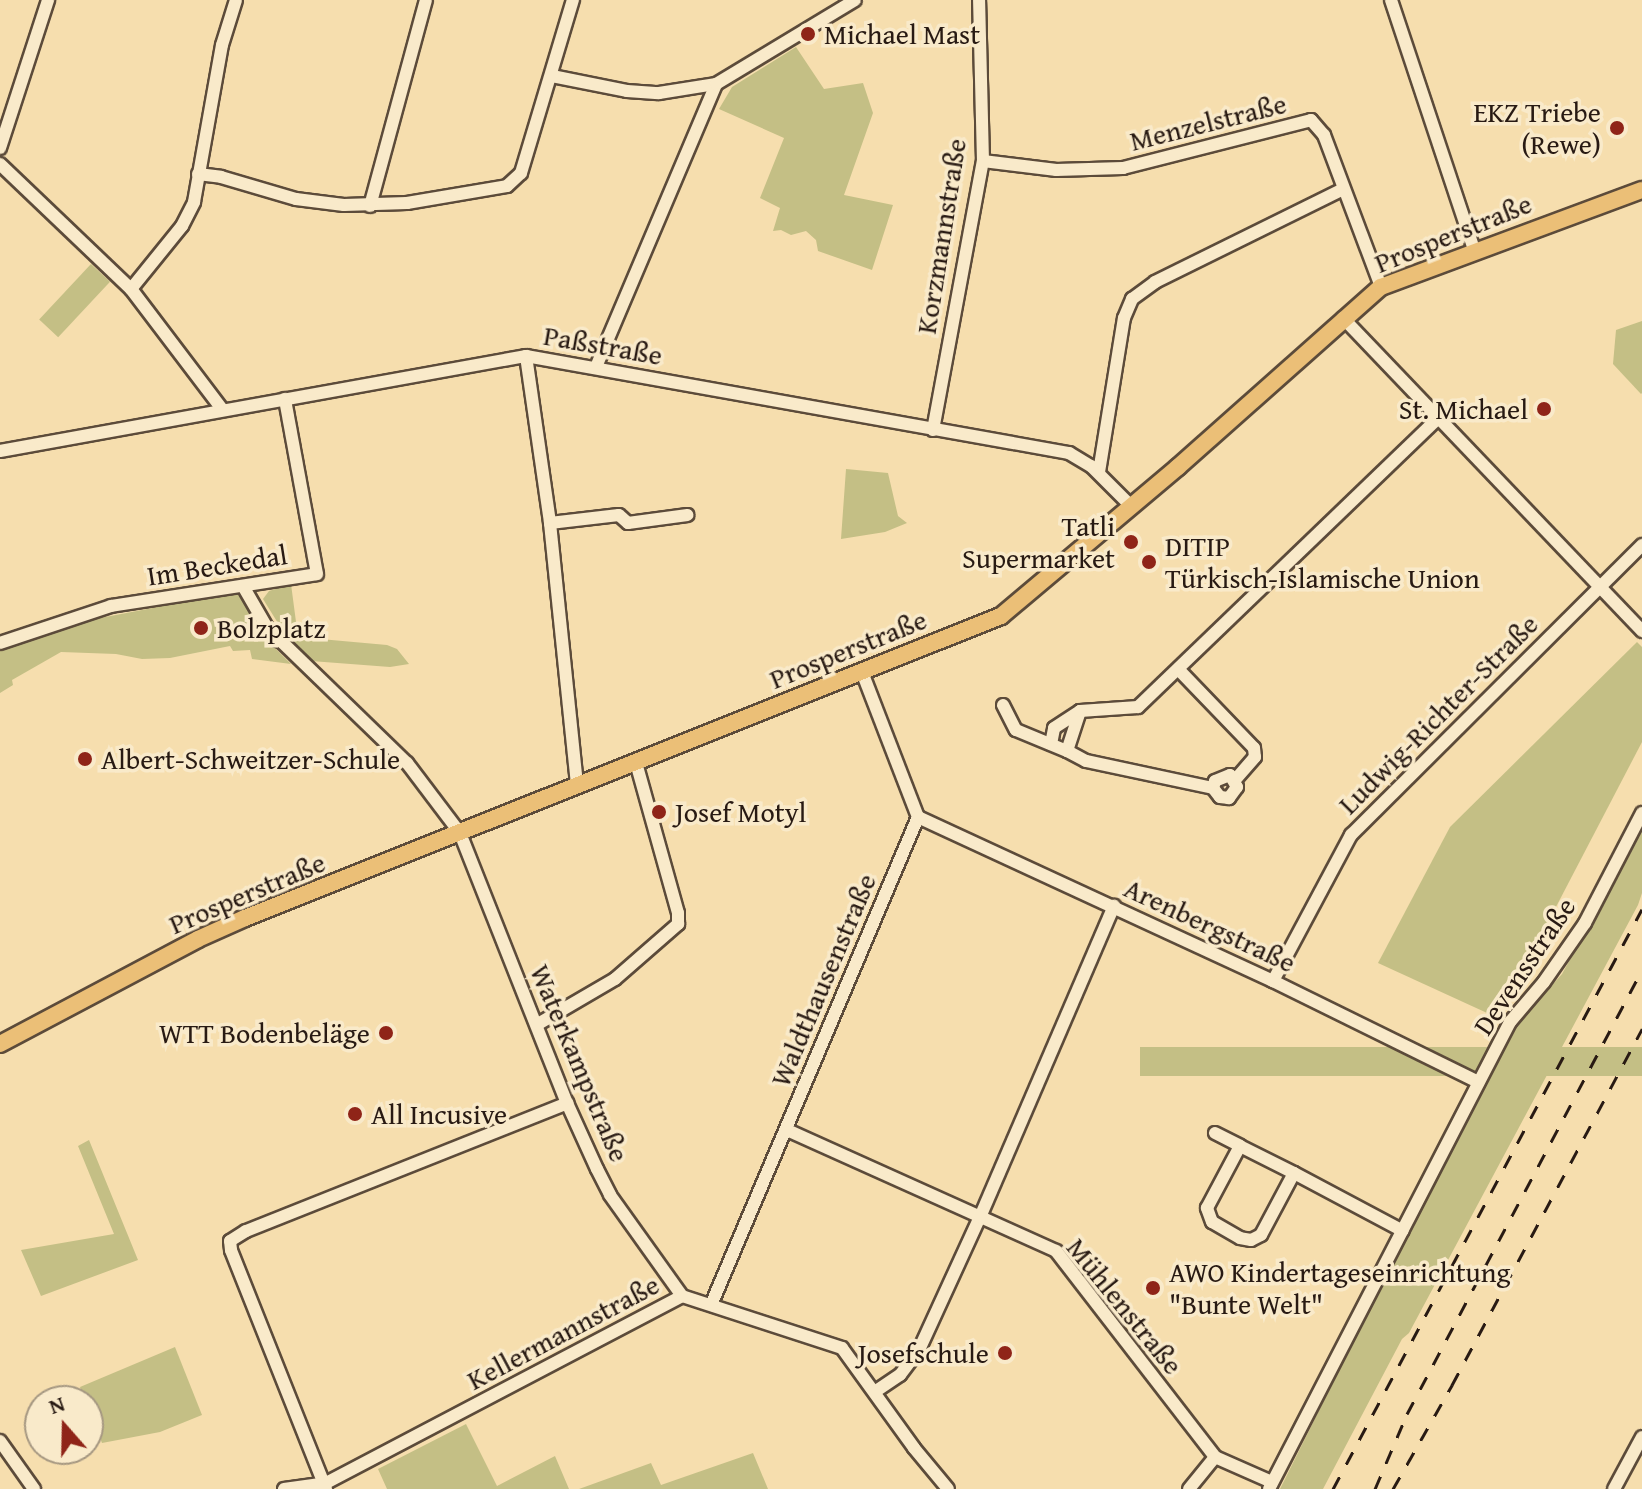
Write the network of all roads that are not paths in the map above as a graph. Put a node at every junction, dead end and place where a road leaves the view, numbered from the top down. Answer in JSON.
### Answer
{"nodes":[{"id":1,"x":48,"y":0,"type":"edge"},
{"id":2,"x":236,"y":0,"type":"edge"},
{"id":3,"x":426,"y":0,"type":"edge"},
{"id":4,"x":573,"y":0,"type":"edge"},
{"id":5,"x":855,"y":0,"type":"edge"},
{"id":6,"x":979,"y":0,"type":"edge"},
{"id":7,"x":1391,"y":0,"type":"edge"},
{"id":8,"x":552,"y":76,"type":"junction"},
{"id":9,"x":716,"y":84,"type":"junction"},
{"id":10,"x":0,"y":148,"type":"edge"},
{"id":11,"x":983,"y":161,"type":"junction"},
{"id":12,"x":0,"y":164,"type":"edge"},
{"id":13,"x":198,"y":174,"type":"junction"},
{"id":14,"x":1343,"y":189,"type":"junction"},
{"id":15,"x":1642,"y":190,"type":"edge"},
{"id":16,"x":370,"y":206,"type":"junction"},
{"id":17,"x":1474,"y":250,"type":"junction"},
{"id":18,"x":1381,"y":287,"type":"junction"},
{"id":19,"x":131,"y":289,"type":"junction"},
{"id":20,"x":1343,"y":318,"type":"junction"},
{"id":21,"x":526,"y":356,"type":"junction"},
{"id":22,"x":596,"y":367,"type":"junction"},
{"id":23,"x":285,"y":399,"type":"junction"},
{"id":24,"x":222,"y":409,"type":"junction"},
{"id":25,"x":1438,"y":418,"type":"junction"},
{"id":26,"x":933,"y":430,"type":"junction"},
{"id":27,"x":0,"y":451,"type":"edge"},
{"id":28,"x":1099,"y":472,"type":"junction"},
{"id":29,"x":1132,"y":507,"type":"junction"},
{"id":30,"x":687,"y":515,"type":"dead end"},
{"id":31,"x":550,"y":523,"type":"junction"},
{"id":32,"x":1642,"y":545,"type":"edge"},
{"id":33,"x":243,"y":586,"type":"junction"},
{"id":34,"x":1600,"y":586,"type":"junction"},
{"id":35,"x":1642,"y":631,"type":"edge"},
{"id":36,"x":0,"y":643,"type":"edge"},
{"id":37,"x":1179,"y":670,"type":"junction"},
{"id":38,"x":862,"y":672,"type":"junction"},
{"id":39,"x":1003,"y":705,"type":"dead end"},
{"id":40,"x":1080,"y":711,"type":"junction"},
{"id":41,"x":1051,"y":744,"type":"junction"},
{"id":42,"x":1067,"y":751,"type":"junction"},
{"id":43,"x":636,"y":763,"type":"junction"},
{"id":44,"x":1235,"y":780,"type":"junction"},
{"id":45,"x":577,"y":786,"type":"junction"},
{"id":46,"x":1213,"y":788,"type":"junction"},
{"id":47,"x":1642,"y":813,"type":"edge"},
{"id":48,"x":918,"y":817,"type":"junction"},
{"id":49,"x":460,"y":833,"type":"junction"},
{"id":50,"x":1114,"y":906,"type":"junction"},
{"id":51,"x":1273,"y":981,"type":"junction"},
{"id":52,"x":538,"y":1024,"type":"junction"},
{"id":53,"x":0,"y":1044,"type":"edge"},
{"id":54,"x":1478,"y":1082,"type":"junction"},
{"id":55,"x":567,"y":1103,"type":"junction"},
{"id":56,"x":787,"y":1130,"type":"junction"},
{"id":57,"x":1215,"y":1133,"type":"dead end"},
{"id":58,"x":1240,"y":1146,"type":"junction"},
{"id":59,"x":1294,"y":1173,"type":"junction"},
{"id":60,"x":980,"y":1217,"type":"junction"},
{"id":61,"x":1403,"y":1231,"type":"junction"},
{"id":62,"x":682,"y":1296,"type":"junction"},
{"id":63,"x":711,"y":1305,"type":"junction"},
{"id":64,"x":876,"y":1391,"type":"junction"},
{"id":65,"x":1642,"y":1437,"type":"edge"},
{"id":66,"x":0,"y":1441,"type":"edge"},
{"id":67,"x":1215,"y":1457,"type":"junction"},
{"id":68,"x":1270,"y":1485,"type":"edge"},
{"id":69,"x":326,"y":1486,"type":"edge"},
{"id":70,"x":34,"y":1489,"type":"edge"},
{"id":71,"x":284,"y":1489,"type":"edge"},
{"id":72,"x":948,"y":1489,"type":"edge"},
{"id":73,"x":1189,"y":1489,"type":"edge"},
{"id":74,"x":1614,"y":1489,"type":"edge"}],
"edges":[{"from":1,"to":10,"type":"street"},
{"from":2,"to":13,"type":"street"},
{"from":3,"to":16,"type":"street"},
{"from":4,"to":8,"type":"street"},
{"from":5,"to":9,"type":"street"},
{"from":6,"to":11,"type":"street","name":"Korzmannstraße"},
{"from":7,"to":17,"type":"street"},
{"from":8,"to":9,"type":"street"},
{"from":8,"to":16,"type":"street"},
{"from":9,"to":22,"type":"street"},
{"from":11,"to":14,"type":"street","name":"Menzelstraße"},
{"from":11,"to":26,"type":"street","name":"Korzmannstraße"},
{"from":12,"to":19,"type":"street"},
{"from":13,"to":16,"type":"street"},
{"from":13,"to":19,"type":"street"},
{"from":14,"to":18,"type":"street","name":"Menzelstraße"},
{"from":14,"to":28,"type":"street"},
{"from":15,"to":17,"type":"main road","name":"Prosperstraße"},
{"from":17,"to":18,"type":"main road","name":"Prosperstraße"},
{"from":18,"to":20,"type":"main road","name":"Prosperstraße"},
{"from":19,"to":24,"type":"street"},
{"from":20,"to":25,"type":"street"},
{"from":20,"to":29,"type":"main road","name":"Prosperstraße"},
{"from":21,"to":22,"type":"street","name":"Paßstraße"},
{"from":21,"to":23,"type":"street","name":"Paßstraße"},
{"from":21,"to":31,"type":"street"},
{"from":22,"to":26,"type":"street","name":"Paßstraße"},
{"from":23,"to":24,"type":"street","name":"Paßstraße"},
{"from":23,"to":33,"type":"street","name":"Im Beckedal"},
{"from":24,"to":27,"type":"street","name":"Paßstraße"},
{"from":25,"to":34,"type":"street"},
{"from":25,"to":37,"type":"street"},
{"from":26,"to":28,"type":"street","name":"Paßstraße"},
{"from":28,"to":29,"type":"street","name":"Paßstraße"},
{"from":29,"to":38,"type":"main road","name":"Prosperstraße"},
{"from":30,"to":31,"type":"street"},
{"from":31,"to":45,"type":"street"},
{"from":32,"to":34,"type":"street","name":"Ludwig-Richter-Straße"},
{"from":33,"to":36,"type":"street","name":"Im Beckedal"},
{"from":33,"to":49,"type":"street","name":"Waterkampstraße"},
{"from":34,"to":35,"type":"street"},
{"from":34,"to":51,"type":"street","name":"Ludwig-Richter-Straße"},
{"from":37,"to":40,"type":"street"},
{"from":37,"to":44,"type":"street"},
{"from":38,"to":43,"type":"main road","name":"Prosperstraße"},
{"from":38,"to":48,"type":"street"},
{"from":39,"to":41,"type":"street"},
{"from":40,"to":41,"type":"street"},
{"from":40,"to":42,"type":"street"},
{"from":41,"to":42,"type":"street"},
{"from":42,"to":46,"type":"street"},
{"from":43,"to":45,"type":"main road","name":"Prosperstraße"},
{"from":43,"to":52,"type":"street"},
{"from":44,"to":46,"type":"street"},
{"from":44,"to":46,"type":"street"},
{"from":45,"to":49,"type":"main road","name":"Prosperstraße"},
{"from":47,"to":54,"type":"street","name":"Devensstraße"},
{"from":48,"to":50,"type":"street","name":"Arenbergstraße"},
{"from":48,"to":56,"type":"street","name":"Waldthausenstraße"},
{"from":49,"to":52,"type":"street","name":"Waterkampstraße"},
{"from":49,"to":53,"type":"main road","name":"Prosperstraße"},
{"from":50,"to":51,"type":"street","name":"Arenbergstraße"},
{"from":50,"to":60,"type":"street"},
{"from":51,"to":54,"type":"street","name":"Arenbergstraße"},
{"from":52,"to":55,"type":"street","name":"Waterkampstraße"},
{"from":54,"to":61,"type":"street","name":"Devensstraße"},
{"from":55,"to":62,"type":"street","name":"Waterkampstraße"},
{"from":55,"to":69,"type":"street"},
{"from":56,"to":60,"type":"street","name":"Mühlenstraße"},
{"from":56,"to":63,"type":"street","name":"Waldthausenstraße"},
{"from":57,"to":58,"type":"street"},
{"from":58,"to":59,"type":"street"},
{"from":58,"to":59,"type":"street"},
{"from":59,"to":61,"type":"street"},
{"from":60,"to":64,"type":"street"},
{"from":60,"to":67,"type":"street","name":"Mühlenstraße"},
{"from":61,"to":68,"type":"street","name":"Devensstraße"},
{"from":62,"to":63,"type":"street","name":"Kellermannstraße"},
{"from":62,"to":69,"type":"street","name":"Kellermannstraße"},
{"from":63,"to":64,"type":"street","name":"Kellermannstraße"},
{"from":64,"to":72,"type":"street","name":"Kellermannstraße"},
{"from":65,"to":74,"type":"street"},
{"from":66,"to":70,"type":"street"},
{"from":67,"to":68,"type":"street","name":"Mühlenstraße"},
{"from":67,"to":73,"type":"street"},
{"from":69,"to":71,"type":"street","name":"Kellermannstraße"}]}
